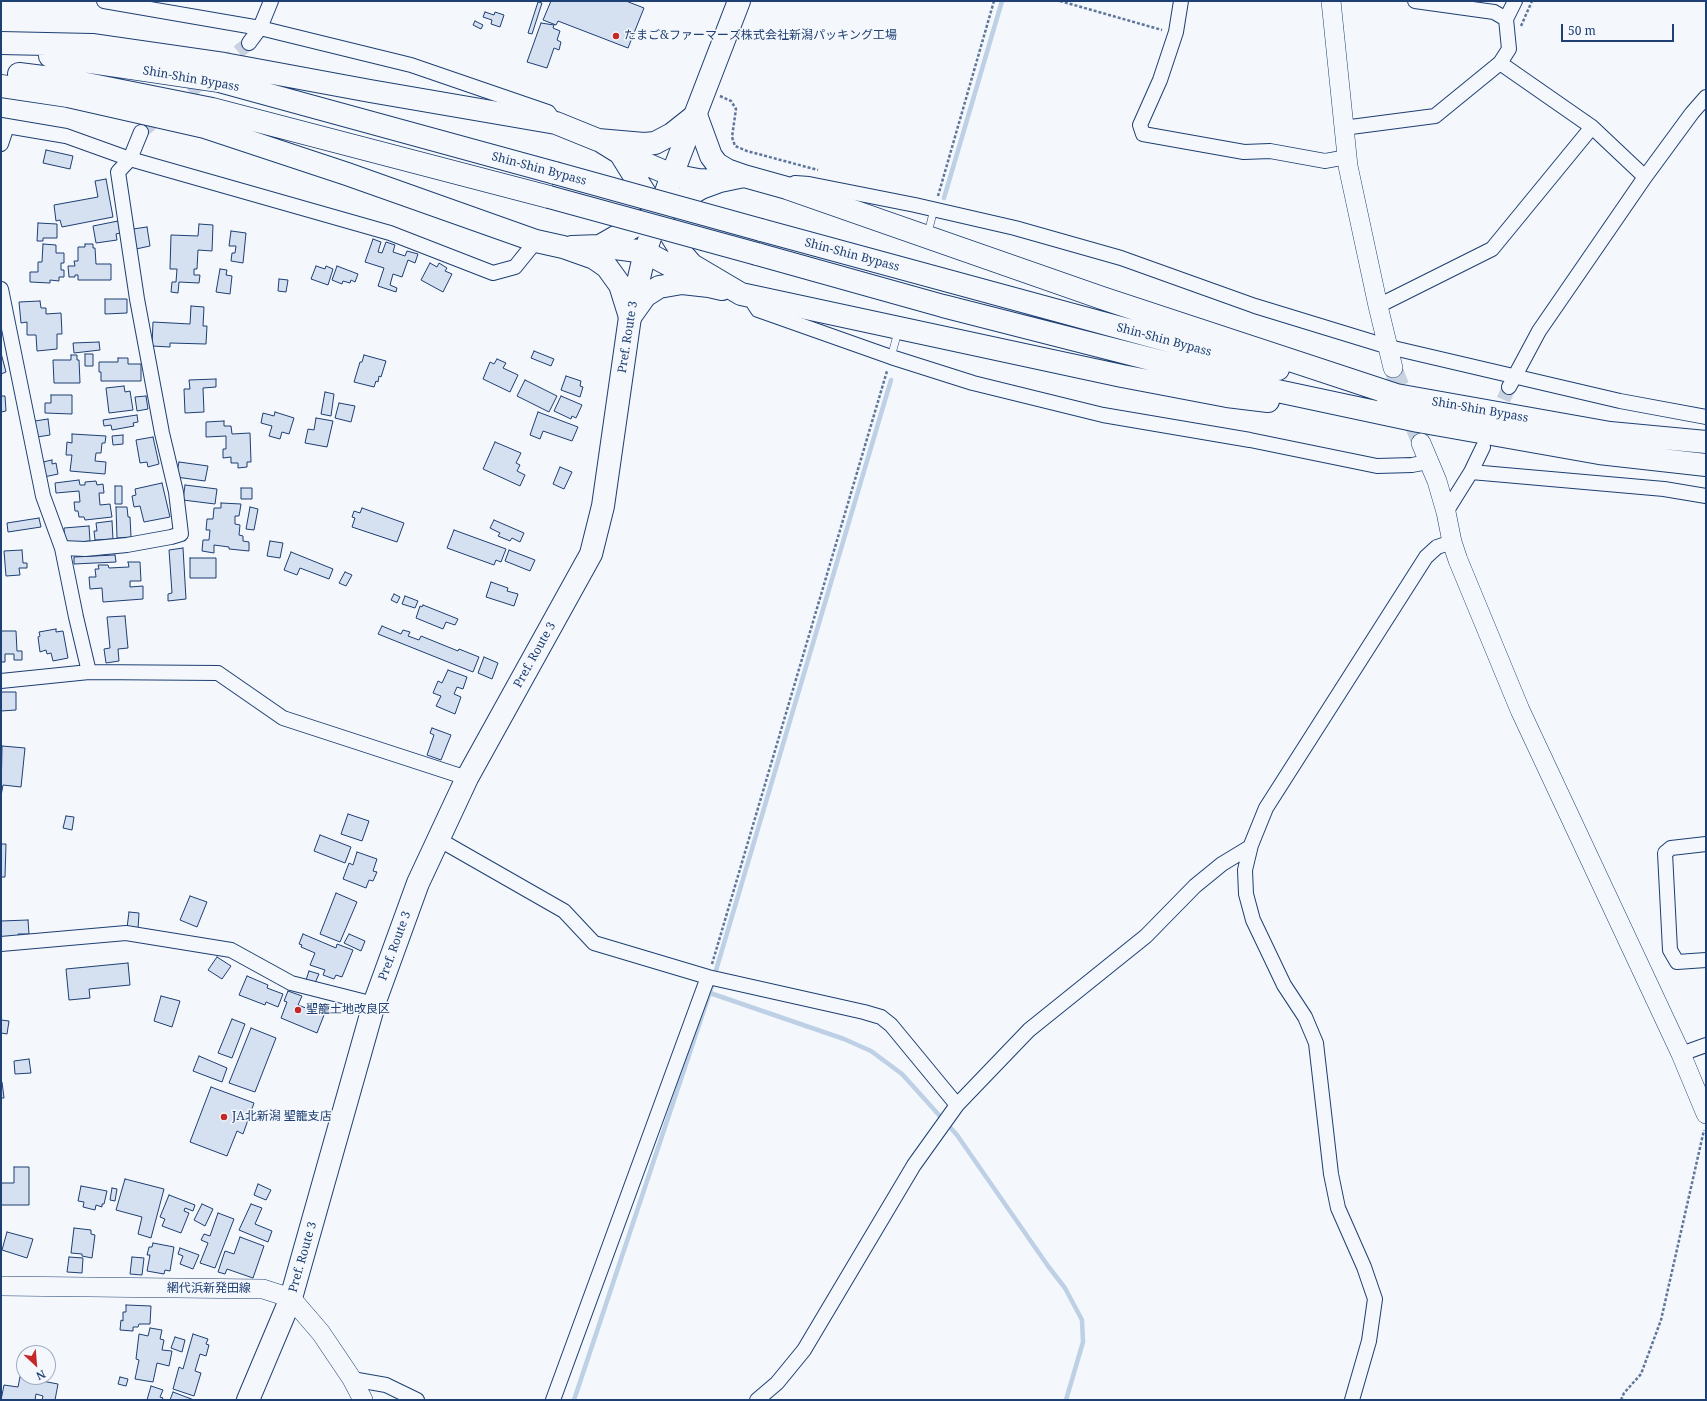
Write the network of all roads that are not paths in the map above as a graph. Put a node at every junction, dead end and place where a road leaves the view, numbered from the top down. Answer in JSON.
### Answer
{"nodes":[{"id":1,"x":104,"y":1,"type":"edge"},
{"id":2,"x":271,"y":1,"type":"edge"},
{"id":3,"x":739,"y":1,"type":"edge"},
{"id":4,"x":1181,"y":1,"type":"edge"},
{"id":5,"x":1331,"y":1,"type":"edge"},
{"id":6,"x":1415,"y":1,"type":"edge"},
{"id":7,"x":1515,"y":1,"type":"edge"},
{"id":8,"x":1506,"y":19,"type":"junction"},
{"id":9,"x":260,"y":28,"type":"junction"},
{"id":10,"x":1,"y":43,"type":"edge"},
{"id":11,"x":249,"y":43,"type":"tunnel mouth"},
{"id":12,"x":1,"y":50,"type":"edge"},
{"id":13,"x":1500,"y":63,"type":"junction"},
{"id":14,"x":1,"y":72,"type":"edge"},
{"id":15,"x":1,"y":86,"type":"edge"},
{"id":16,"x":1706,"y":97,"type":"edge"},
{"id":17,"x":696,"y":115,"type":"junction"},
{"id":18,"x":556,"y":123,"type":"junction"},
{"id":19,"x":4,"y":125,"type":"edge"},
{"id":20,"x":1592,"y":127,"type":"junction"},
{"id":21,"x":1343,"y":128,"type":"junction"},
{"id":22,"x":141,"y":132,"type":"tunnel mouth"},
{"id":23,"x":598,"y":140,"type":"junction"},
{"id":24,"x":1,"y":144,"type":"edge"},
{"id":25,"x":620,"y":153,"type":"junction"},
{"id":26,"x":1347,"y":157,"type":"junction"},
{"id":27,"x":130,"y":159,"type":"junction"},
{"id":28,"x":672,"y":175,"type":"junction"},
{"id":29,"x":744,"y":176,"type":"junction"},
{"id":30,"x":1645,"y":177,"type":"junction"},
{"id":31,"x":720,"y":182,"type":"junction"},
{"id":32,"x":787,"y":188,"type":"junction"},
{"id":33,"x":934,"y":209,"type":"junction"},
{"id":34,"x":658,"y":214,"type":"junction"},
{"id":35,"x":929,"y":229,"type":"dead end"},
{"id":36,"x":536,"y":241,"type":"junction"},
{"id":37,"x":600,"y":246,"type":"junction"},
{"id":38,"x":563,"y":247,"type":"junction"},
{"id":39,"x":645,"y":252,"type":"junction"},
{"id":40,"x":709,"y":286,"type":"junction"},
{"id":41,"x":1,"y":289,"type":"edge"},
{"id":42,"x":748,"y":296,"type":"junction"},
{"id":43,"x":1378,"y":306,"type":"junction"},
{"id":44,"x":630,"y":317,"type":"junction"},
{"id":45,"x":896,"y":338,"type":"dead end"},
{"id":46,"x":1389,"y":347,"type":"junction"},
{"id":47,"x":891,"y":357,"type":"junction"},
{"id":48,"x":1394,"y":368,"type":"tunnel mouth"},
{"id":49,"x":1513,"y":382,"type":"junction"},
{"id":50,"x":1399,"y":396,"type":"junction"},
{"id":51,"x":1706,"y":417,"type":"edge"},
{"id":52,"x":1418,"y":421,"type":"junction"},
{"id":53,"x":1706,"y":442,"type":"edge"},
{"id":54,"x":1421,"y":443,"type":"tunnel mouth"},
{"id":55,"x":1483,"y":447,"type":"dead end"},
{"id":56,"x":1428,"y":462,"type":"junction"},
{"id":57,"x":1706,"y":465,"type":"edge"},
{"id":58,"x":1471,"y":472,"type":"junction"},
{"id":59,"x":1706,"y":496,"type":"edge"},
{"id":60,"x":1446,"y":512,"type":"junction"},
{"id":61,"x":1452,"y":542,"type":"junction"},
{"id":62,"x":62,"y":548,"type":"junction"},
{"id":63,"x":89,"y":672,"type":"junction"},
{"id":64,"x":1,"y":681,"type":"edge"},
{"id":65,"x":467,"y":778,"type":"junction"},
{"id":66,"x":438,"y":839,"type":"junction"},
{"id":67,"x":1706,"y":844,"type":"edge"},
{"id":68,"x":1250,"y":847,"type":"junction"},
{"id":69,"x":1,"y":944,"type":"edge"},
{"id":70,"x":1706,"y":960,"type":"edge"},
{"id":71,"x":708,"y":977,"type":"junction"},
{"id":72,"x":374,"y":1004,"type":"junction"},
{"id":73,"x":1706,"y":1045,"type":"edge"},
{"id":74,"x":1681,"y":1054,"type":"junction"},
{"id":75,"x":957,"y":1105,"type":"junction"},
{"id":76,"x":1705,"y":1121,"type":"edge"},
{"id":77,"x":1,"y":1286,"type":"edge"},
{"id":78,"x":291,"y":1298,"type":"junction"},
{"id":79,"x":352,"y":1379,"type":"junction"},
{"id":80,"x":248,"y":1400,"type":"edge"},
{"id":81,"x":363,"y":1400,"type":"edge"},
{"id":82,"x":417,"y":1400,"type":"edge"},
{"id":83,"x":553,"y":1400,"type":"edge"},
{"id":84,"x":757,"y":1400,"type":"edge"},
{"id":85,"x":1352,"y":1400,"type":"edge"}],
"edges":[{"from":1,"to":9,"type":"street"},
{"from":2,"to":9,"type":"street"},
{"from":3,"to":17,"type":"main road","name":"Pref. Route 3"},
{"from":4,"to":26,"type":"street"},
{"from":5,"to":21,"type":"street"},
{"from":6,"to":8,"type":"street"},
{"from":7,"to":8,"type":"street"},
{"from":8,"to":13,"type":"street"},
{"from":9,"to":11,"type":"street"},
{"from":9,"to":18,"type":"street"},
{"from":10,"to":18,"type":"main road"},
{"from":12,"to":50,"type":"main road","name":"Shin-Shin Bypass","bridge":true},
{"from":13,"to":20,"type":"street"},
{"from":13,"to":21,"type":"street"},
{"from":14,"to":52,"type":"main road","name":"Shin-Shin Bypass","bridge":true},
{"from":15,"to":36,"type":"main road"},
{"from":16,"to":30,"type":"street"},
{"from":17,"to":23,"type":"main road"},
{"from":17,"to":28,"type":"main road","name":"Pref. Route 3"},
{"from":17,"to":29,"type":"main road"},
{"from":18,"to":23,"type":"main road"},
{"from":19,"to":24,"type":"street"},
{"from":19,"to":27,"type":"street"},
{"from":20,"to":30,"type":"street"},
{"from":20,"to":43,"type":"street"},
{"from":21,"to":26,"type":"street"},
{"from":22,"to":27,"type":"street"},
{"from":23,"to":25,"type":"main road"},
{"from":25,"to":28,"type":"main road"},
{"from":25,"to":34,"type":"main road"},
{"from":26,"to":43,"type":"street"},
{"from":27,"to":36,"type":"street"},
{"from":27,"to":62,"type":"street"},
{"from":28,"to":31,"type":"main road"},
{"from":28,"to":34,"type":"main road","name":"Pref. Route 3"},
{"from":29,"to":31,"type":"main road"},
{"from":29,"to":32,"type":"main road"},
{"from":30,"to":49,"type":"street"},
{"from":31,"to":34,"type":"main road"},
{"from":32,"to":33,"type":"street"},
{"from":32,"to":50,"type":"main road"},
{"from":33,"to":35,"type":"lane"},
{"from":33,"to":46,"type":"street"},
{"from":34,"to":37,"type":"main road"},
{"from":34,"to":39,"type":"main road","name":"Pref. Route 3"},
{"from":34,"to":42,"type":"main road"},
{"from":36,"to":38,"type":"main road"},
{"from":37,"to":38,"type":"main road"},
{"from":37,"to":39,"type":"main road"},
{"from":38,"to":44,"type":"main road"},
{"from":39,"to":40,"type":"main road"},
{"from":39,"to":44,"type":"main road","name":"Pref. Route 3"},
{"from":40,"to":42,"type":"main road"},
{"from":40,"to":44,"type":"main road"},
{"from":41,"to":62,"type":"street"},
{"from":42,"to":47,"type":"street"},
{"from":42,"to":52,"type":"main road"},
{"from":43,"to":46,"type":"street"},
{"from":44,"to":65,"type":"main road","name":"Pref. Route 3"},
{"from":45,"to":47,"type":"lane"},
{"from":46,"to":48,"type":"street"},
{"from":46,"to":49,"type":"street"},
{"from":47,"to":56,"type":"street"},
{"from":49,"to":51,"type":"street"},
{"from":50,"to":53,"type":"main road","name":"Shin-Shin Bypass"},
{"from":52,"to":57,"type":"main road","name":"Shin-Shin Bypass"},
{"from":54,"to":56,"type":"street"},
{"from":55,"to":58,"type":"street"},
{"from":56,"to":60,"type":"street"},
{"from":58,"to":59,"type":"street"},
{"from":58,"to":60,"type":"street"},
{"from":60,"to":61,"type":"street"},
{"from":61,"to":68,"type":"street"},
{"from":61,"to":74,"type":"street"},
{"from":62,"to":63,"type":"street"},
{"from":63,"to":64,"type":"street"},
{"from":63,"to":65,"type":"street"},
{"from":65,"to":66,"type":"main road","name":"Pref. Route 3"},
{"from":66,"to":71,"type":"street"},
{"from":66,"to":72,"type":"main road","name":"Pref. Route 3"},
{"from":67,"to":70,"type":"street"},
{"from":68,"to":75,"type":"street"},
{"from":68,"to":85,"type":"street"},
{"from":69,"to":72,"type":"street"},
{"from":71,"to":75,"type":"street"},
{"from":71,"to":83,"type":"street"},
{"from":72,"to":78,"type":"main road","name":"Pref. Route 3"},
{"from":73,"to":74,"type":"street"},
{"from":74,"to":76,"type":"street"},
{"from":75,"to":84,"type":"street"},
{"from":77,"to":78,"type":"street","name":"網代浜新発田線"},
{"from":78,"to":79,"type":"street"},
{"from":78,"to":80,"type":"main road","name":"Pref. Route 3"},
{"from":79,"to":81,"type":"street"},
{"from":79,"to":82,"type":"street"}]}
